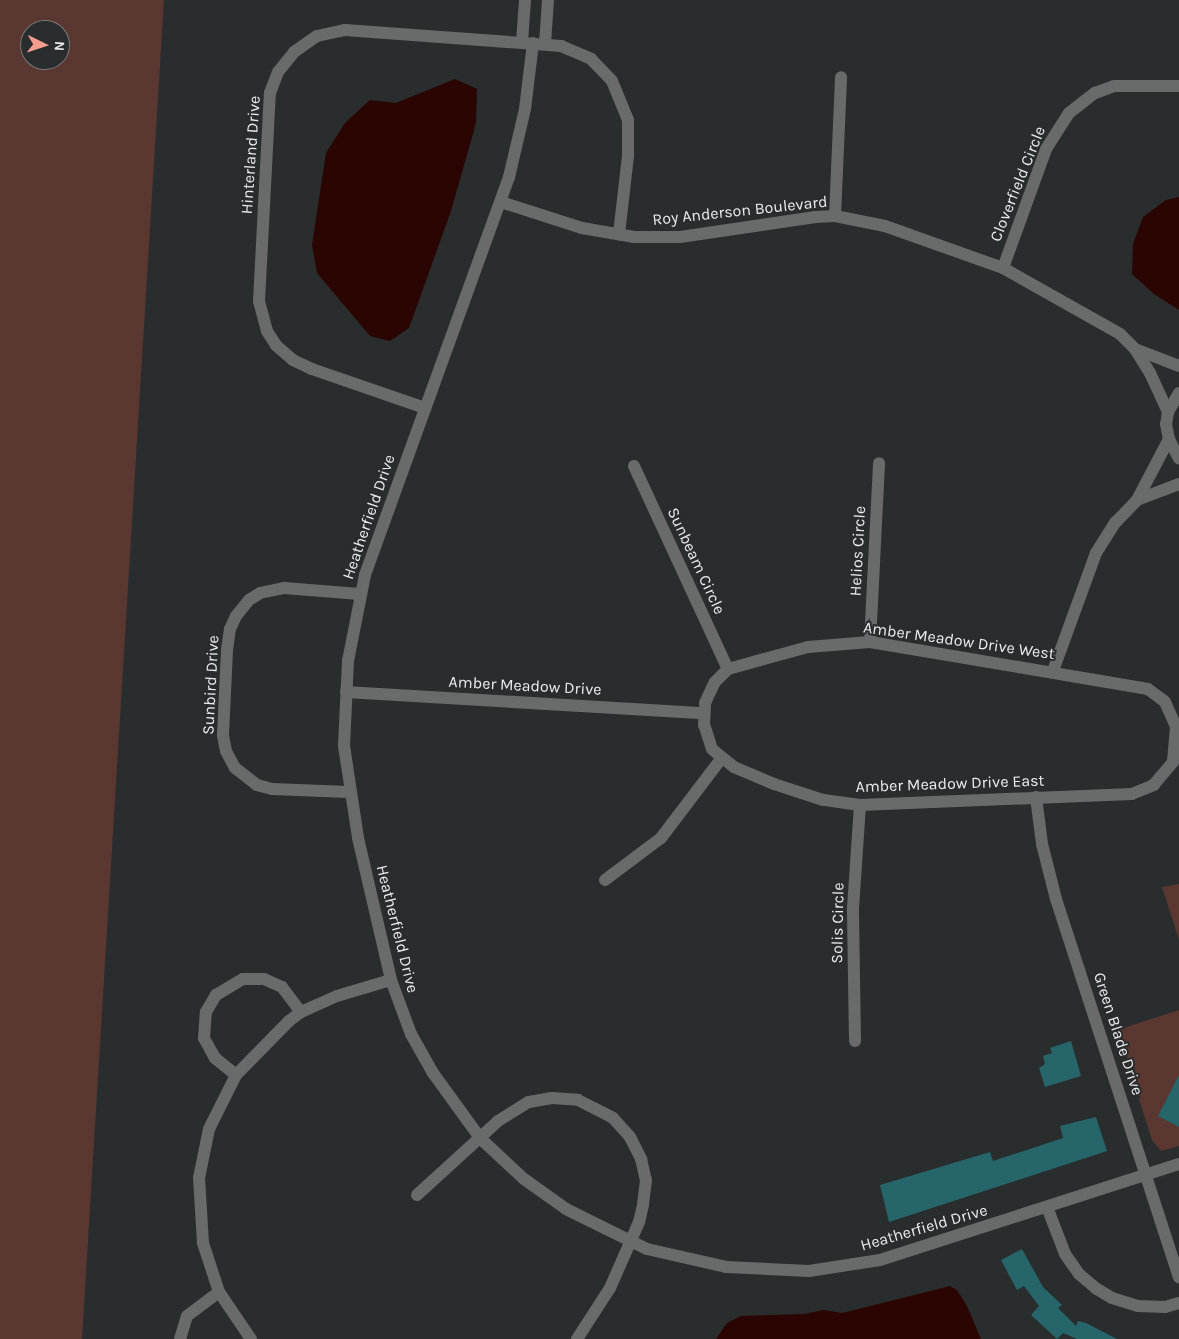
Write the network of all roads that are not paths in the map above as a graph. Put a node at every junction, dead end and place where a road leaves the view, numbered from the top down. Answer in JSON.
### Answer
{"nodes":[{"id":1,"x":525,"y":0,"type":"edge"},
{"id":2,"x":548,"y":0,"type":"edge"},
{"id":3,"x":533,"y":43,"type":"junction"},
{"id":4,"x":841,"y":77,"type":"dead end"},
{"id":5,"x":1179,"y":86,"type":"edge"},
{"id":6,"x":502,"y":202,"type":"junction"},
{"id":7,"x":835,"y":216,"type":"junction"},
{"id":8,"x":618,"y":234,"type":"junction"},
{"id":9,"x":1003,"y":268,"type":"junction"},
{"id":10,"x":1135,"y":349,"type":"junction"},
{"id":11,"x":1179,"y":366,"type":"edge"},
{"id":12,"x":1179,"y":393,"type":"edge"},
{"id":13,"x":425,"y":408,"type":"junction"},
{"id":14,"x":1168,"y":412,"type":"junction"},
{"id":15,"x":1169,"y":439,"type":"junction"},
{"id":16,"x":1179,"y":459,"type":"edge"},
{"id":17,"x":880,"y":463,"type":"dead end"},
{"id":18,"x":634,"y":466,"type":"dead end"},
{"id":19,"x":1179,"y":484,"type":"edge"},
{"id":20,"x":1137,"y":500,"type":"junction"},
{"id":21,"x":360,"y":594,"type":"junction"},
{"id":22,"x":870,"y":642,"type":"junction"},
{"id":23,"x":728,"y":669,"type":"junction"},
{"id":24,"x":1053,"y":671,"type":"junction"},
{"id":25,"x":346,"y":692,"type":"junction"},
{"id":26,"x":703,"y":713,"type":"junction"},
{"id":27,"x":1178,"y":740,"type":"joint"},
{"id":28,"x":721,"y":759,"type":"junction"},
{"id":29,"x":348,"y":792,"type":"junction"},
{"id":30,"x":1036,"y":798,"type":"junction"},
{"id":31,"x":860,"y":805,"type":"junction"},
{"id":32,"x":605,"y":880,"type":"dead end"},
{"id":33,"x":391,"y":980,"type":"junction"},
{"id":34,"x":301,"y":1012,"type":"junction"},
{"id":35,"x":855,"y":1041,"type":"dead end"},
{"id":36,"x":236,"y":1075,"type":"junction"},
{"id":37,"x":480,"y":1138,"type":"junction"},
{"id":38,"x":1179,"y":1164,"type":"edge"},
{"id":39,"x":1146,"y":1174,"type":"junction"},
{"id":40,"x":417,"y":1195,"type":"dead end"},
{"id":41,"x":1047,"y":1208,"type":"junction"},
{"id":42,"x":630,"y":1242,"type":"junction"},
{"id":43,"x":1179,"y":1277,"type":"edge"},
{"id":44,"x":219,"y":1292,"type":"junction"},
{"id":45,"x":1179,"y":1303,"type":"edge"},
{"id":46,"x":180,"y":1339,"type":"edge"},
{"id":47,"x":251,"y":1339,"type":"edge"},
{"id":48,"x":577,"y":1339,"type":"edge"}],
"edges":[{"from":1,"to":3,"type":"street","name":"Heatherfield Drive"},
{"from":2,"to":3,"type":"street","name":"Heatherfield Drive"},
{"from":3,"to":6,"type":"street","name":"Heatherfield Drive"},
{"from":3,"to":8,"type":"street","name":"Hinterland Drive"},
{"from":3,"to":13,"type":"street","name":"Hinterland Drive"},
{"from":4,"to":7,"type":"street"},
{"from":5,"to":9,"type":"street","name":"Cloverfield Circle"},
{"from":6,"to":8,"type":"street","name":"Roy Anderson Boulevard"},
{"from":6,"to":13,"type":"street","name":"Heatherfield Drive"},
{"from":7,"to":8,"type":"street","name":"Roy Anderson Boulevard"},
{"from":7,"to":9,"type":"street","name":"Roy Anderson Boulevard"},
{"from":9,"to":10,"type":"street","name":"Roy Anderson Boulevard"},
{"from":10,"to":11,"type":"street","name":"Roy Anderson Boulevard"},
{"from":10,"to":14,"type":"street","name":"Roy Anderson Boulevard"},
{"from":12,"to":14,"type":"street"},
{"from":13,"to":21,"type":"street","name":"Heatherfield Drive"},
{"from":14,"to":15,"type":"street"},
{"from":15,"to":16,"type":"street"},
{"from":15,"to":20,"type":"street"},
{"from":17,"to":22,"type":"street","name":"Helios Circle"},
{"from":18,"to":23,"type":"street","name":"Sunbeam Circle"},
{"from":19,"to":20,"type":"street"},
{"from":20,"to":24,"type":"street"},
{"from":21,"to":25,"type":"street","name":"Heatherfield Drive"},
{"from":21,"to":29,"type":"street","name":"Sunbird Drive"},
{"from":22,"to":23,"type":"street","name":"Amber Meadow Drive West"},
{"from":22,"to":24,"type":"street","name":"Amber Meadow Drive West"},
{"from":23,"to":26,"type":"street"},
{"from":24,"to":27,"type":"street","name":"Amber Meadow Drive West"},
{"from":25,"to":26,"type":"street","name":"Amber Meadow Drive"},
{"from":25,"to":29,"type":"street","name":"Heatherfield Drive"},
{"from":26,"to":28,"type":"street","name":"Amber Meadow Drive East"},
{"from":27,"to":30,"type":"street","name":"Amber Meadow Drive East"},
{"from":28,"to":31,"type":"street","name":"Amber Meadow Drive East"},
{"from":28,"to":32,"type":"street"},
{"from":29,"to":33,"type":"street","name":"Heatherfield Drive"},
{"from":30,"to":31,"type":"street","name":"Amber Meadow Drive East"},
{"from":30,"to":39,"type":"street","name":"Green Blade Drive"},
{"from":31,"to":35,"type":"street","name":"Solis Circle"},
{"from":33,"to":34,"type":"street"},
{"from":33,"to":37,"type":"street","name":"Heatherfield Drive"},
{"from":34,"to":36,"type":"street"},
{"from":34,"to":36,"type":"street"},
{"from":36,"to":44,"type":"street"},
{"from":37,"to":40,"type":"street"},
{"from":37,"to":42,"type":"street","name":"Heatherfield Drive"},
{"from":37,"to":42,"type":"street"},
{"from":38,"to":39,"type":"street","name":"Heatherfield Drive"},
{"from":39,"to":41,"type":"street","name":"Heatherfield Drive"},
{"from":39,"to":43,"type":"street","name":"Green Blade Drive"},
{"from":41,"to":42,"type":"street","name":"Heatherfield Drive"},
{"from":41,"to":45,"type":"street"},
{"from":42,"to":48,"type":"street"},
{"from":44,"to":46,"type":"street"},
{"from":44,"to":47,"type":"street"}]}
